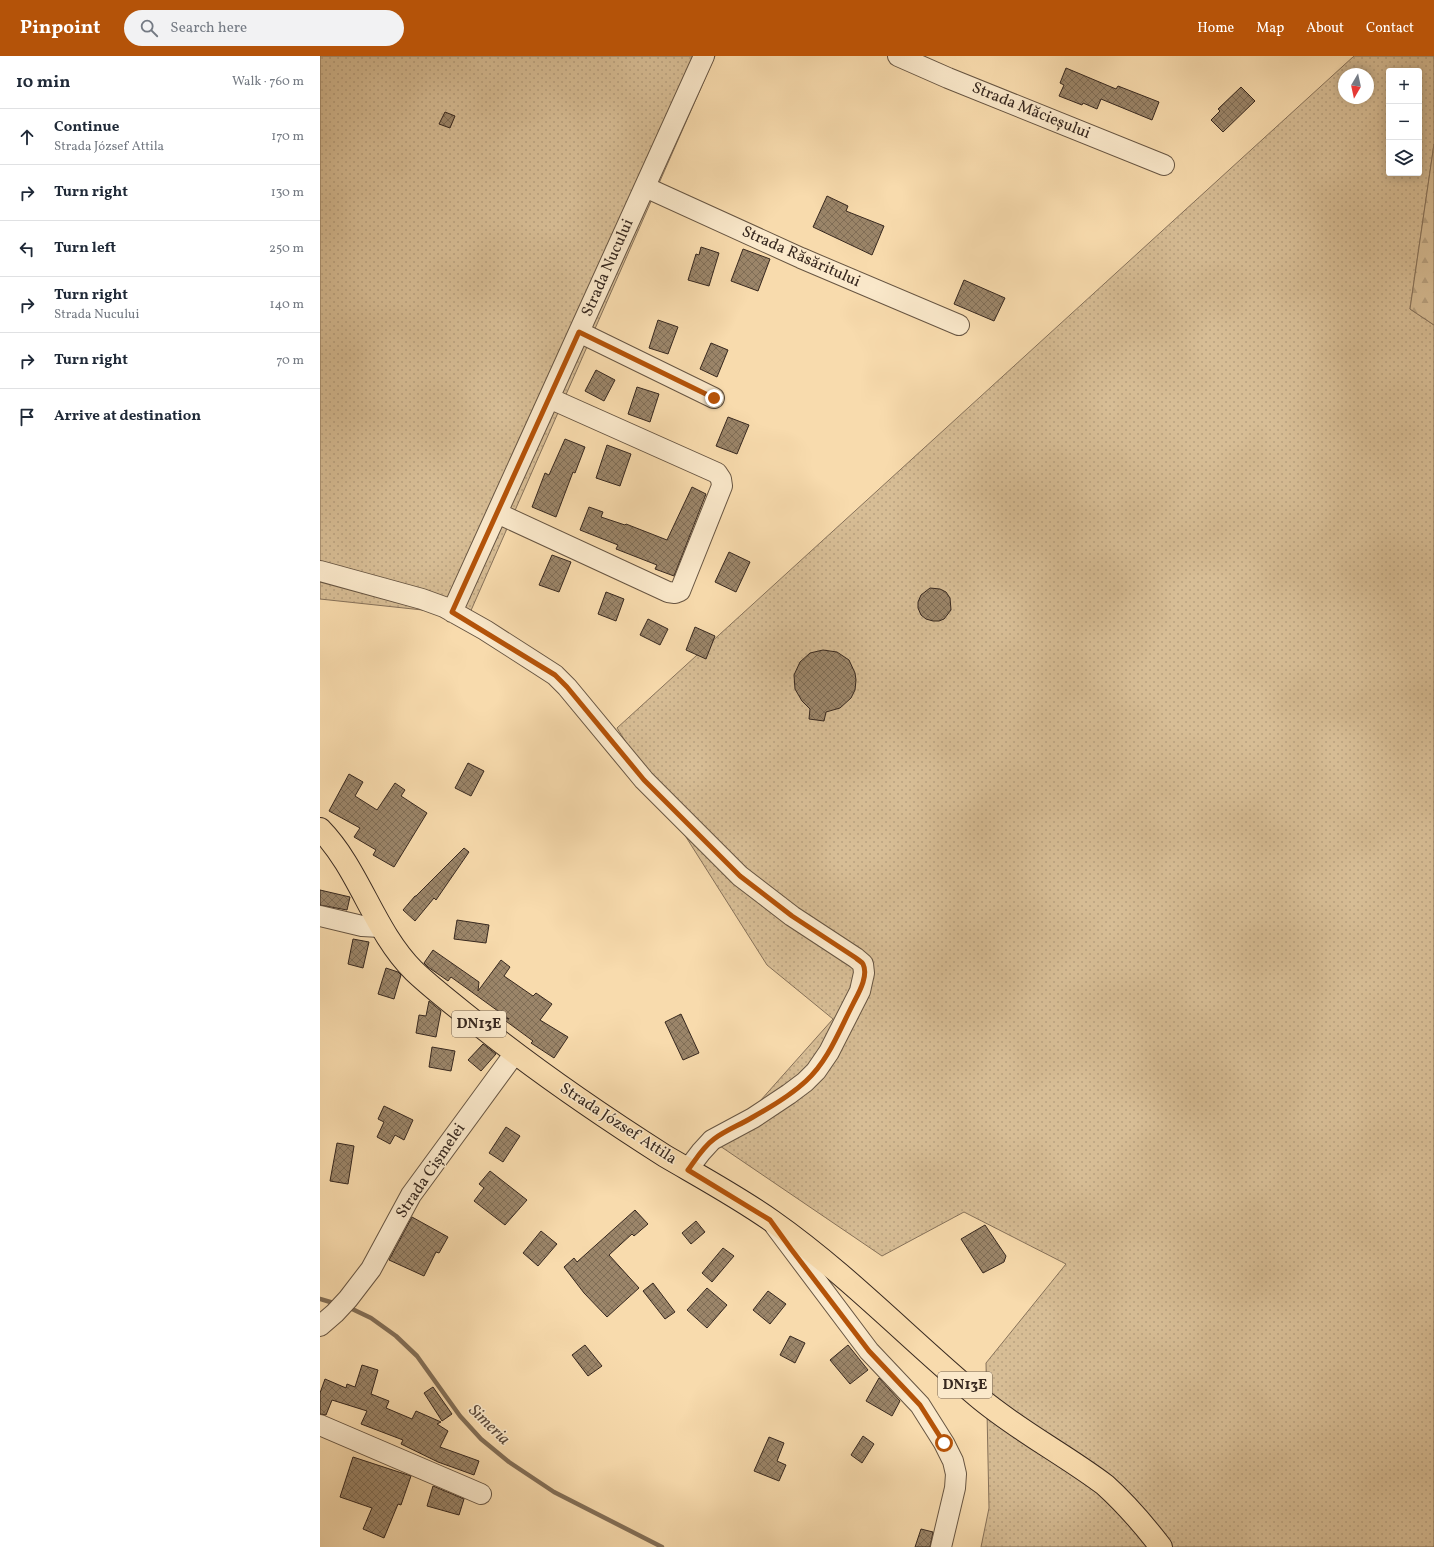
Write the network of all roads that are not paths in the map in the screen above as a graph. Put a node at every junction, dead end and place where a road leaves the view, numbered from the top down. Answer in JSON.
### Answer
{"nodes":[{"id":1,"x":704,"y":56,"type":"edge"},
{"id":2,"x":898,"y":56,"type":"edge"},
{"id":3,"x":1164,"y":165,"type":"dead end"},
{"id":4,"x":645,"y":187,"type":"junction"},
{"id":5,"x":959,"y":325,"type":"dead end"},
{"id":6,"x":579,"y":332,"type":"junction"},
{"id":7,"x":549,"y":398,"type":"junction"},
{"id":8,"x":714,"y":398,"type":"dead end"},
{"id":9,"x":497,"y":513,"type":"junction"},
{"id":10,"x":320,"y":571,"type":"edge"},
{"id":11,"x":452,"y":612,"type":"junction"},
{"id":12,"x":320,"y":828,"type":"edge"},
{"id":13,"x":320,"y":916,"type":"edge"},
{"id":14,"x":380,"y":927,"type":"junction"},
{"id":15,"x":515,"y":1053,"type":"junction"},
{"id":16,"x":688,"y":1170,"type":"junction"},
{"id":17,"x":770,"y":1220,"type":"junction"},
{"id":18,"x":320,"y":1326,"type":"edge"},
{"id":19,"x":320,"y":1425,"type":"edge"},
{"id":20,"x":481,"y":1494,"type":"dead end"},
{"id":21,"x":941,"y":1547,"type":"edge"},
{"id":22,"x":1161,"y":1547,"type":"edge"}],
"edges":[{"from":1,"to":4,"type":"street","name":"Strada Nucului"},
{"from":2,"to":3,"type":"street","name":"Strada Măcieșului"},
{"from":4,"to":5,"type":"street","name":"Strada Răsăritului"},
{"from":4,"to":6,"type":"street","name":"Strada Nucului"},
{"from":6,"to":7,"type":"street","name":"Strada Nucului"},
{"from":6,"to":8,"type":"street"},
{"from":7,"to":9,"type":"street","name":"Strada Nucului"},
{"from":7,"to":9,"type":"street"},
{"from":9,"to":11,"type":"street","name":"Strada Nucului"},
{"from":10,"to":11,"type":"street"},
{"from":11,"to":16,"type":"street"},
{"from":12,"to":14,"type":"main road","name":"Strada József Attila","number":"DN13E"},
{"from":13,"to":14,"type":"street"},
{"from":14,"to":15,"type":"main road","name":"Strada József Attila","number":"DN13E"},
{"from":15,"to":16,"type":"main road","name":"Strada József Attila","number":"DN13E"},
{"from":15,"to":18,"type":"street","name":"Strada Cișmelei"},
{"from":16,"to":17,"type":"main road","name":"Strada József Attila","number":"DN13E"},
{"from":17,"to":21,"type":"street","name":"Strada József Attila"},
{"from":17,"to":22,"type":"main road","number":"DN13E"},
{"from":19,"to":20,"type":"street"}]}
